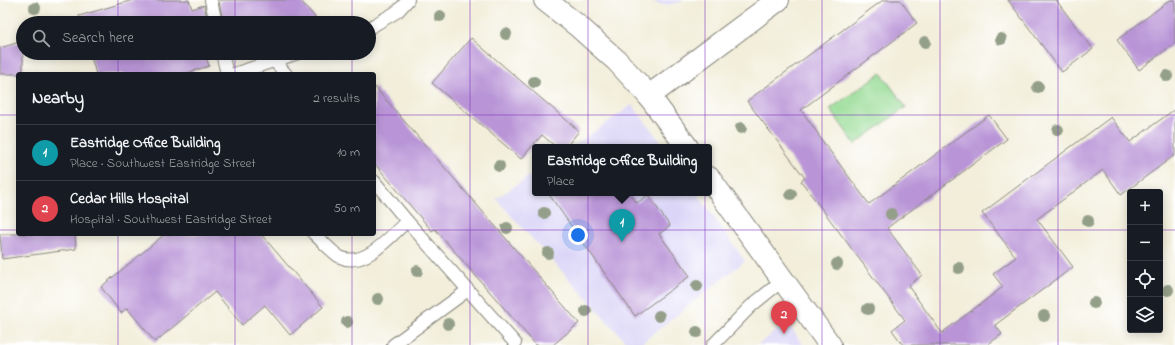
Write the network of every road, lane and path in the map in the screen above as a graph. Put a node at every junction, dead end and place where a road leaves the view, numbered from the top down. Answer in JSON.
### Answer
{"nodes":[{"id":1,"x":211,"y":0,"type":"edge"},
{"id":2,"x":408,"y":0,"type":"edge"},
{"id":3,"x":545,"y":0,"type":"edge"},
{"id":4,"x":778,"y":0,"type":"edge"},
{"id":5,"x":214,"y":16,"type":"edge"},
{"id":6,"x":376,"y":24,"type":"edge"},
{"id":7,"x":224,"y":60,"type":"edge"},
{"id":8,"x":277,"y":60,"type":"edge"},
{"id":9,"x":274,"y":61,"type":"junction"},
{"id":10,"x":227,"y":72,"type":"edge"},
{"id":11,"x":240,"y":72,"type":"edge"},
{"id":12,"x":284,"y":72,"type":"edge"},
{"id":13,"x":648,"y":96,"type":"junction"},
{"id":14,"x":685,"y":144,"type":"edge"},
{"id":15,"x":712,"y":182,"type":"edge"},
{"id":16,"x":376,"y":183,"type":"edge"},
{"id":17,"x":407,"y":221,"type":"junction"},
{"id":18,"x":316,"y":236,"type":"edge"},
{"id":19,"x":783,"y":280,"type":"junction"},
{"id":20,"x":468,"y":290,"type":"junction"},
{"id":21,"x":515,"y":343,"type":"dead end"},
{"id":22,"x":393,"y":345,"type":"edge"},
{"id":23,"x":712,"y":345,"type":"edge"},
{"id":24,"x":830,"y":345,"type":"edge"}],
"edges":[{"from":1,"to":5,"type":"lane"},
{"from":2,"to":6,"type":"lane"},
{"from":3,"to":13,"type":"street"},
{"from":4,"to":13,"type":"street"},
{"from":7,"to":10,"type":"lane"},
{"from":8,"to":9,"type":"lane"},
{"from":9,"to":11,"type":"lane"},
{"from":9,"to":12,"type":"lane"},
{"from":13,"to":14,"type":"street"},
{"from":15,"to":19,"type":"street"},
{"from":16,"to":17,"type":"lane"},
{"from":17,"to":18,"type":"lane"},
{"from":17,"to":20,"type":"lane"},
{"from":19,"to":23,"type":"lane"},
{"from":19,"to":24,"type":"street"},
{"from":20,"to":21,"type":"lane"},
{"from":20,"to":22,"type":"lane"}]}
